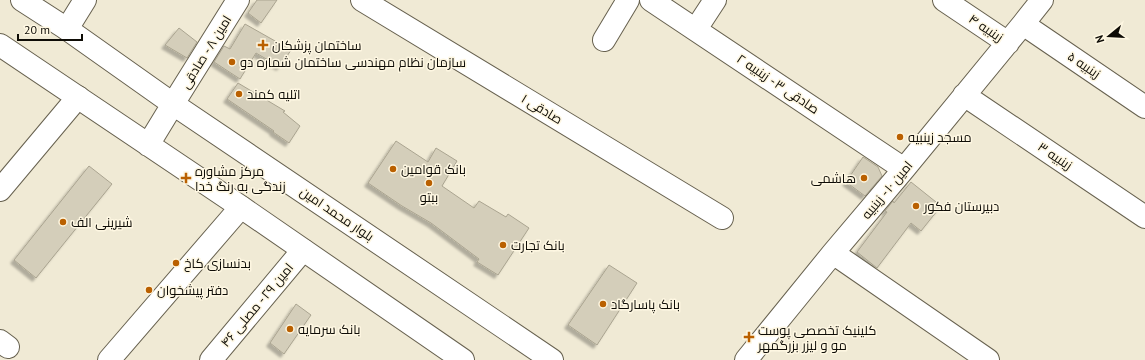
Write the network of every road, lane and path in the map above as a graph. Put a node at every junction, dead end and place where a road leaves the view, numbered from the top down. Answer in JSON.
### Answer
{"nodes":[{"id":1,"x":22,"y":0,"type":"edge"},
{"id":2,"x":85,"y":0,"type":"edge"},
{"id":3,"x":238,"y":0,"type":"edge"},
{"id":4,"x":362,"y":0,"type":"edge"},
{"id":5,"x":628,"y":0,"type":"edge"},
{"id":6,"x":651,"y":0,"type":"edge"},
{"id":7,"x":715,"y":0,"type":"edge"},
{"id":8,"x":944,"y":0,"type":"edge"},
{"id":9,"x":1042,"y":0,"type":"edge"},
{"id":10,"x":1023,"y":24,"type":"junction"},
{"id":11,"x":67,"y":29,"type":"junction"},
{"id":12,"x":696,"y":29,"type":"junction"},
{"id":13,"x":604,"y":40,"type":"dead end"},
{"id":14,"x":1008,"y":43,"type":"junction"},
{"id":15,"x":0,"y":45,"type":"edge"},
{"id":16,"x":964,"y":95,"type":"junction"},
{"id":17,"x":78,"y":97,"type":"junction"},
{"id":18,"x":173,"y":104,"type":"junction"},
{"id":19,"x":1145,"y":107,"type":"edge"},
{"id":20,"x":148,"y":145,"type":"junction"},
{"id":21,"x":904,"y":169,"type":"junction"},
{"id":22,"x":0,"y":190,"type":"edge"},
{"id":23,"x":241,"y":207,"type":"junction"},
{"id":24,"x":1145,"y":217,"type":"edge"},
{"id":25,"x":722,"y":218,"type":"dead end"},
{"id":26,"x":304,"y":250,"type":"junction"},
{"id":27,"x":833,"y":253,"type":"junction"},
{"id":28,"x":109,"y":360,"type":"edge"},
{"id":29,"x":211,"y":360,"type":"edge"},
{"id":30,"x":463,"y":360,"type":"edge"},
{"id":31,"x":552,"y":360,"type":"edge"},
{"id":32,"x":746,"y":360,"type":"edge"},
{"id":33,"x":988,"y":360,"type":"edge"}],
"edges":[{"from":1,"to":11,"type":"street","name":"بلوار محمد امین"},
{"from":2,"to":11,"type":"street"},
{"from":3,"to":18,"type":"street","name":"امین ۸ - صادقی"},
{"from":4,"to":25,"type":"street","name":"صادقی ۱"},
{"from":5,"to":13,"type":"street"},
{"from":6,"to":12,"type":"street","name":"صادقی ۳ - زینبیه ۲"},
{"from":7,"to":12,"type":"street"},
{"from":8,"to":14,"type":"street","name":"زینبیه ۴"},
{"from":9,"to":10,"type":"street","name":"امین ۱۰ - زینبیه"},
{"from":10,"to":14,"type":"street","name":"امین ۱۰ - زینبیه"},
{"from":10,"to":19,"type":"street","name":"زینبیه ۵"},
{"from":11,"to":18,"type":"street","name":"بلوار محمد امین"},
{"from":12,"to":21,"type":"street","name":"صادقی ۳ - زینبیه ۲"},
{"from":14,"to":16,"type":"street","name":"امین ۱۰ - زینبیه"},
{"from":15,"to":17,"type":"street"},
{"from":16,"to":21,"type":"street","name":"امین ۱۰ - زینبیه"},
{"from":16,"to":24,"type":"street","name":"زینبیه ۳"},
{"from":17,"to":20,"type":"street"},
{"from":17,"to":22,"type":"street"},
{"from":18,"to":20,"type":"street","name":"امین ۸ - صادقی"},
{"from":18,"to":31,"type":"street","name":"بلوار محمد امین"},
{"from":20,"to":23,"type":"street"},
{"from":21,"to":27,"type":"street","name":"امین ۱۰ - زینبیه"},
{"from":23,"to":26,"type":"street"},
{"from":23,"to":28,"type":"street"},
{"from":26,"to":29,"type":"street","name":"امین ۲۹ - مصلی ۴۶"},
{"from":26,"to":30,"type":"street"},
{"from":27,"to":32,"type":"street","name":"امین ۱۰ - زینبیه"},
{"from":27,"to":33,"type":"street"}]}
